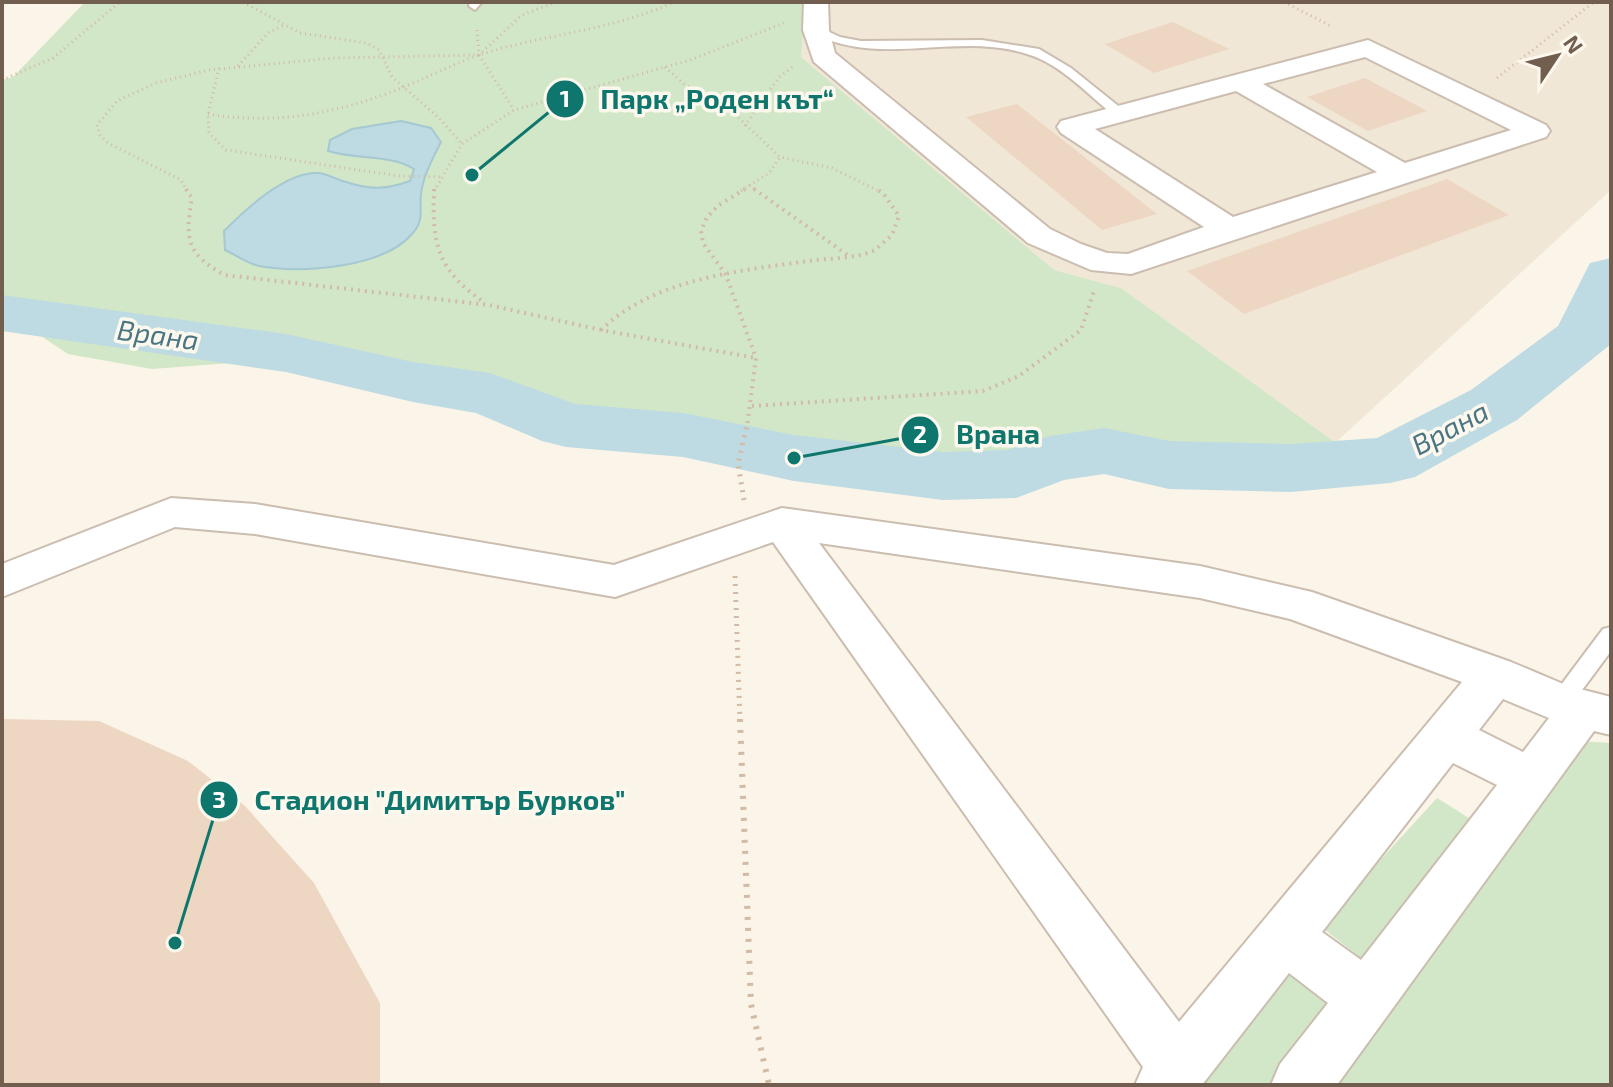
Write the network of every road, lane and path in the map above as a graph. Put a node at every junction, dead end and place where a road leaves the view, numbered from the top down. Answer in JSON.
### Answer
{"nodes":[{"id":1,"x":120,"y":2,"type":"edge"},
{"id":2,"x":243,"y":2,"type":"edge"},
{"id":3,"x":556,"y":2,"type":"edge"},
{"id":4,"x":674,"y":2,"type":"edge"},
{"id":5,"x":1284,"y":2,"type":"edge"},
{"id":6,"x":1594,"y":2,"type":"edge"},
{"id":7,"x":817,"y":25,"type":"edge"},
{"id":8,"x":284,"y":26,"type":"junction"},
{"id":9,"x":1368,"y":48,"type":"junction"},
{"id":10,"x":479,"y":55,"type":"junction"},
{"id":11,"x":386,"y":57,"type":"junction"},
{"id":12,"x":238,"y":66,"type":"junction"},
{"id":13,"x":665,"y":67,"type":"junction"},
{"id":14,"x":219,"y":68,"type":"junction"},
{"id":15,"x":2,"y":80,"type":"edge"},
{"id":16,"x":1238,"y":81,"type":"junction"},
{"id":17,"x":402,"y":87,"type":"junction"},
{"id":18,"x":1471,"y":98,"type":"junction"},
{"id":19,"x":514,"y":110,"type":"junction"},
{"id":20,"x":1120,"y":113,"type":"junction"},
{"id":21,"x":208,"y":114,"type":"junction"},
{"id":22,"x":745,"y":126,"type":"junction"},
{"id":23,"x":462,"y":144,"type":"junction"},
{"id":24,"x":780,"y":157,"type":"junction"},
{"id":25,"x":1400,"y":173,"type":"junction"},
{"id":26,"x":441,"y":177,"type":"junction"},
{"id":27,"x":749,"y":185,"type":"junction"},
{"id":28,"x":1229,"y":229,"type":"junction"},
{"id":29,"x":849,"y":256,"type":"junction"},
{"id":30,"x":1103,"y":263,"type":"junction"},
{"id":31,"x":726,"y":275,"type":"junction"},
{"id":32,"x":489,"y":305,"type":"junction"},
{"id":33,"x":601,"y":330,"type":"junction"},
{"id":34,"x":756,"y":358,"type":"junction"},
{"id":35,"x":752,"y":406,"type":"junction"},
{"id":36,"x":782,"y":523,"type":"junction"},
{"id":37,"x":733,"y":540,"type":"junction"},
{"id":38,"x":2,"y":581,"type":"edge"},
{"id":39,"x":1611,"y":635,"type":"edge"},
{"id":40,"x":1495,"y":675,"type":"junction"},
{"id":41,"x":1585,"y":710,"type":"edge"},
{"id":42,"x":1447,"y":737,"type":"junction"},
{"id":43,"x":1530,"y":778,"type":"junction"},
{"id":44,"x":1285,"y":937,"type":"junction"},
{"id":45,"x":1366,"y":998,"type":"junction"},
{"id":46,"x":1173,"y":1076,"type":"edge"},
{"id":47,"x":769,"y":1085,"type":"edge"},
{"id":48,"x":1301,"y":1085,"type":"edge"}],
"edges":[{"from":1,"to":15,"type":"path"},
{"from":2,"to":8,"type":"path"},
{"from":3,"to":10,"type":"path"},
{"from":4,"to":10,"type":"path"},
{"from":5,"to":9,"type":"path"},
{"from":6,"to":18,"type":"path"},
{"from":7,"to":13,"type":"path"},
{"from":7,"to":20,"type":"lane"},
{"from":7,"to":22,"type":"path"},
{"from":7,"to":30,"type":"street"},
{"from":8,"to":11,"type":"path"},
{"from":8,"to":12,"type":"path"},
{"from":9,"to":16,"type":"street"},
{"from":9,"to":18,"type":"street"},
{"from":10,"to":11,"type":"path"},
{"from":10,"to":17,"type":"path"},
{"from":10,"to":19,"type":"path"},
{"from":11,"to":12,"type":"path"},
{"from":11,"to":17,"type":"path"},
{"from":12,"to":14,"type":"path"},
{"from":13,"to":19,"type":"path"},
{"from":13,"to":22,"type":"path"},
{"from":14,"to":21,"type":"path"},
{"from":14,"to":32,"type":"path"},
{"from":16,"to":20,"type":"street"},
{"from":16,"to":25,"type":"street"},
{"from":17,"to":21,"type":"path"},
{"from":17,"to":23,"type":"path"},
{"from":18,"to":25,"type":"street"},
{"from":19,"to":23,"type":"path"},
{"from":20,"to":28,"type":"street"},
{"from":21,"to":26,"type":"path"},
{"from":22,"to":24,"type":"path"},
{"from":23,"to":26,"type":"path"},
{"from":24,"to":27,"type":"path"},
{"from":24,"to":29,"type":"path"},
{"from":25,"to":28,"type":"street"},
{"from":26,"to":32,"type":"path"},
{"from":27,"to":29,"type":"path"},
{"from":27,"to":31,"type":"path"},
{"from":28,"to":30,"type":"street"},
{"from":29,"to":31,"type":"path"},
{"from":30,"to":35,"type":"path"},
{"from":31,"to":33,"type":"path"},
{"from":31,"to":34,"type":"path"},
{"from":32,"to":33,"type":"path"},
{"from":33,"to":34,"type":"path"},
{"from":34,"to":35,"type":"path"},
{"from":35,"to":37,"type":"path"},
{"from":36,"to":37,"type":"street"},
{"from":36,"to":40,"type":"street"},
{"from":36,"to":46,"type":"street"},
{"from":37,"to":38,"type":"street"},
{"from":37,"to":47,"type":"path"},
{"from":39,"to":41,"type":"lane"},
{"from":40,"to":41,"type":"street"},
{"from":40,"to":42,"type":"street"},
{"from":41,"to":43,"type":"street"},
{"from":42,"to":43,"type":"street"},
{"from":42,"to":44,"type":"street"},
{"from":43,"to":45,"type":"street"},
{"from":44,"to":45,"type":"street"},
{"from":44,"to":46,"type":"street"},
{"from":45,"to":48,"type":"street"}]}
